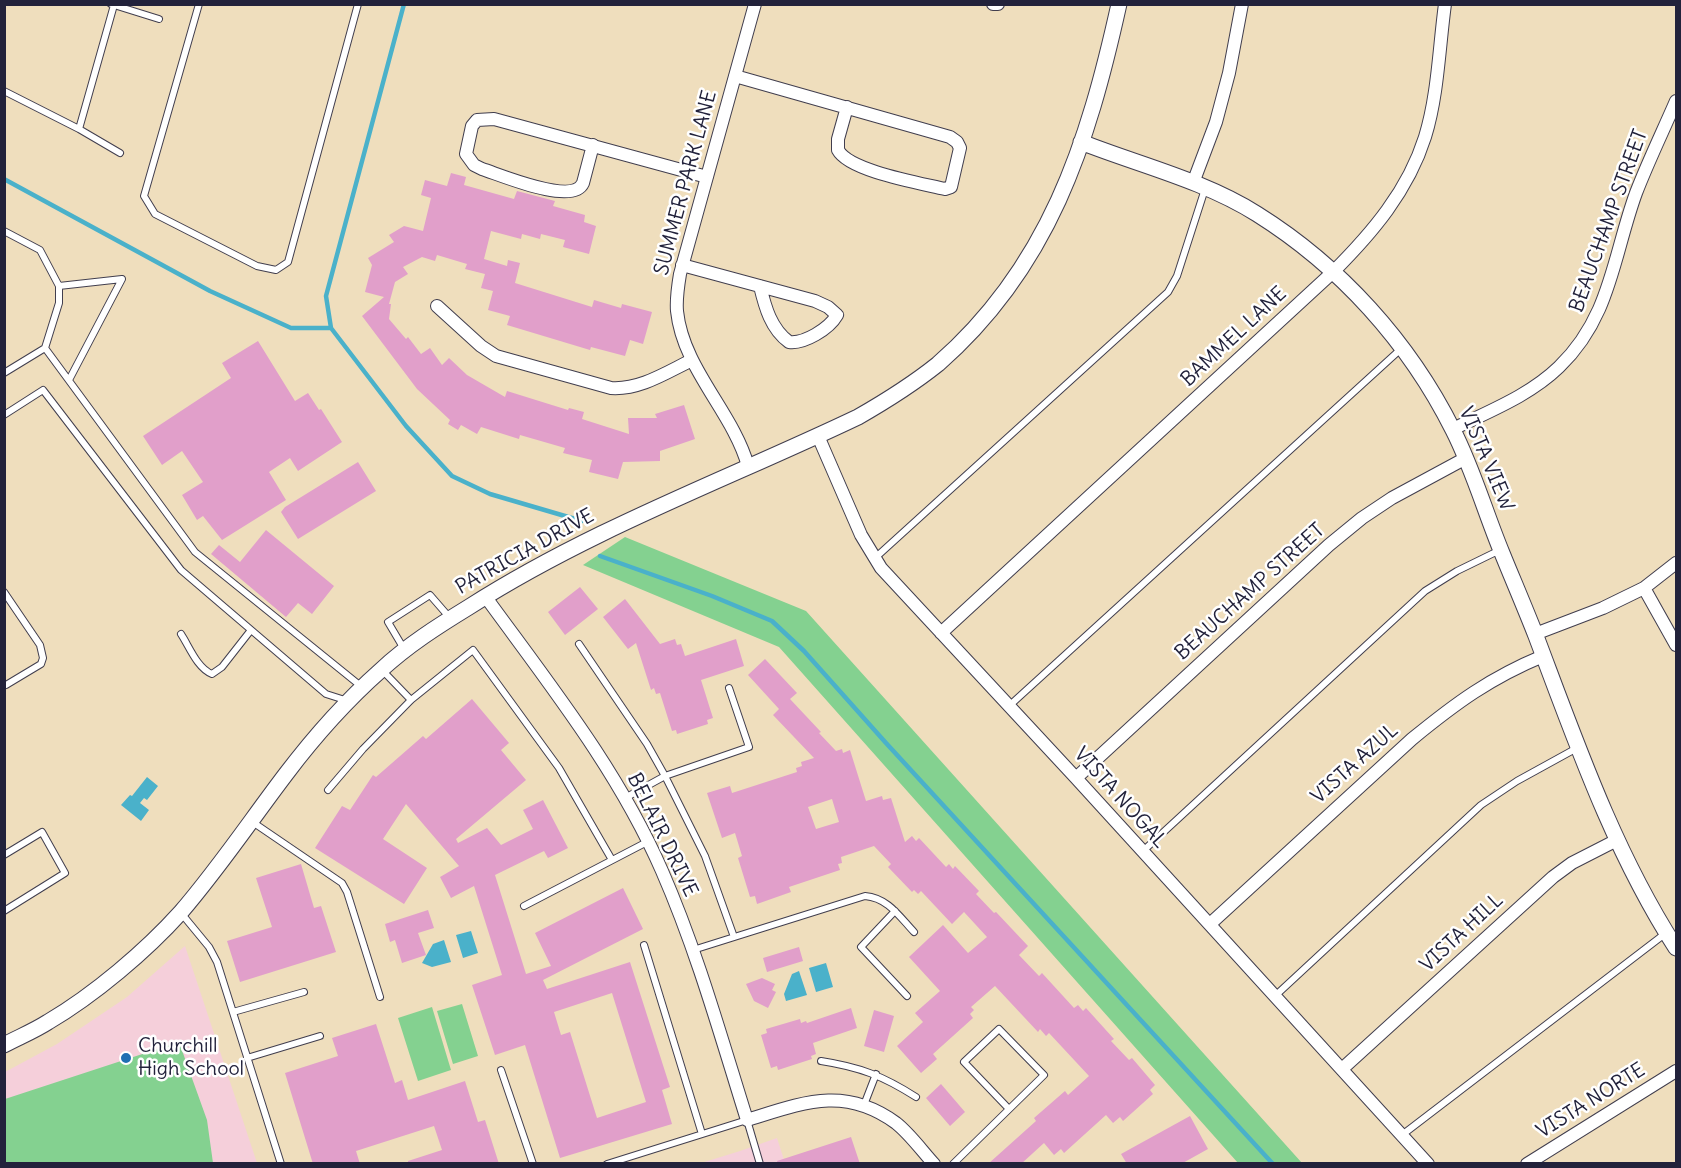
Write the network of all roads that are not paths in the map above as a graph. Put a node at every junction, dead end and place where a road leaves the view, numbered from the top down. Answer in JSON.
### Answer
{"nodes":[{"id":1,"x":199,"y":4,"type":"edge"},
{"id":2,"x":358,"y":4,"type":"edge"},
{"id":3,"x":755,"y":4,"type":"edge"},
{"id":4,"x":993,"y":4,"type":"edge"},
{"id":5,"x":998,"y":4,"type":"edge"},
{"id":6,"x":1119,"y":4,"type":"edge"},
{"id":7,"x":1242,"y":4,"type":"edge"},
{"id":8,"x":1445,"y":4,"type":"edge"},
{"id":9,"x":113,"y":5,"type":"edge"},
{"id":10,"x":159,"y":19,"type":"dead end"},
{"id":11,"x":735,"y":76,"type":"junction"},
{"id":12,"x":4,"y":91,"type":"edge"},
{"id":13,"x":1677,"y":101,"type":"edge"},
{"id":14,"x":847,"y":107,"type":"junction"},
{"id":15,"x":79,"y":129,"type":"junction"},
{"id":16,"x":1081,"y":142,"type":"junction"},
{"id":17,"x":593,"y":145,"type":"junction"},
{"id":18,"x":120,"y":153,"type":"dead end"},
{"id":19,"x":707,"y":177,"type":"junction"},
{"id":20,"x":1199,"y":186,"type":"junction"},
{"id":21,"x":4,"y":231,"type":"edge"},
{"id":22,"x":682,"y":265,"type":"junction"},
{"id":23,"x":1333,"y":272,"type":"junction"},
{"id":24,"x":59,"y":286,"type":"junction"},
{"id":25,"x":760,"y":286,"type":"junction"},
{"id":26,"x":437,"y":306,"type":"dead end"},
{"id":27,"x":1402,"y":347,"type":"junction"},
{"id":28,"x":45,"y":348,"type":"junction"},
{"id":29,"x":692,"y":360,"type":"junction"},
{"id":30,"x":4,"y":373,"type":"edge"},
{"id":31,"x":69,"y":380,"type":"junction"},
{"id":32,"x":4,"y":415,"type":"edge"},
{"id":33,"x":1453,"y":429,"type":"junction"},
{"id":34,"x":818,"y":436,"type":"junction"},
{"id":35,"x":1466,"y":458,"type":"junction"},
{"id":36,"x":748,"y":466,"type":"junction"},
{"id":37,"x":1501,"y":550,"type":"junction"},
{"id":38,"x":875,"y":558,"type":"junction"},
{"id":39,"x":1677,"y":563,"type":"edge"},
{"id":40,"x":1644,"y":588,"type":"junction"},
{"id":41,"x":4,"y":592,"type":"edge"},
{"id":42,"x":485,"y":596,"type":"junction"},
{"id":43,"x":451,"y":618,"type":"junction"},
{"id":44,"x":251,"y":630,"type":"junction"},
{"id":45,"x":941,"y":633,"type":"junction"},
{"id":46,"x":181,"y":634,"type":"dead end"},
{"id":47,"x":1535,"y":634,"type":"junction"},
{"id":48,"x":579,"y":644,"type":"dead end"},
{"id":49,"x":1677,"y":645,"type":"edge"},
{"id":50,"x":405,"y":650,"type":"junction"},
{"id":51,"x":1543,"y":656,"type":"junction"},
{"id":52,"x":381,"y":669,"type":"junction"},
{"id":53,"x":5,"y":685,"type":"edge"},
{"id":54,"x":363,"y":687,"type":"junction"},
{"id":55,"x":729,"y":688,"type":"dead end"},
{"id":56,"x":411,"y":700,"type":"junction"},
{"id":57,"x":348,"y":701,"type":"junction"},
{"id":58,"x":1009,"y":706,"type":"junction"},
{"id":59,"x":1578,"y":748,"type":"junction"},
{"id":60,"x":665,"y":776,"type":"junction"},
{"id":61,"x":1076,"y":778,"type":"junction"},
{"id":62,"x":328,"y":790,"type":"dead end"},
{"id":63,"x":625,"y":799,"type":"junction"},
{"id":64,"x":251,"y":821,"type":"junction"},
{"id":65,"x":1617,"y":840,"type":"junction"},
{"id":66,"x":647,"y":842,"type":"junction"},
{"id":67,"x":1143,"y":852,"type":"junction"},
{"id":68,"x":4,"y":855,"type":"edge"},
{"id":69,"x":612,"y":860,"type":"junction"},
{"id":70,"x":524,"y":906,"type":"dead end"},
{"id":71,"x":4,"y":911,"type":"edge"},
{"id":72,"x":895,"y":911,"type":"junction"},
{"id":73,"x":180,"y":913,"type":"junction"},
{"id":74,"x":1210,"y":924,"type":"junction"},
{"id":75,"x":914,"y":932,"type":"dead end"},
{"id":76,"x":1667,"y":933,"type":"junction"},
{"id":77,"x":734,"y":937,"type":"junction"},
{"id":78,"x":644,"y":945,"type":"dead end"},
{"id":79,"x":1677,"y":948,"type":"edge"},
{"id":80,"x":693,"y":950,"type":"junction"},
{"id":81,"x":304,"y":992,"type":"dead end"},
{"id":82,"x":907,"y":996,"type":"dead end"},
{"id":83,"x":1275,"y":996,"type":"junction"},
{"id":84,"x":380,"y":997,"type":"dead end"},
{"id":85,"x":233,"y":1012,"type":"junction"},
{"id":86,"x":320,"y":1036,"type":"dead end"},
{"id":87,"x":4,"y":1045,"type":"edge"},
{"id":88,"x":248,"y":1058,"type":"junction"},
{"id":89,"x":822,"y":1062,"type":"dead end"},
{"id":90,"x":1342,"y":1069,"type":"junction"},
{"id":91,"x":501,"y":1070,"type":"dead end"},
{"id":92,"x":1677,"y":1071,"type":"edge"},
{"id":93,"x":876,"y":1074,"type":"junction"},
{"id":94,"x":916,"y":1097,"type":"dead end"},
{"id":95,"x":864,"y":1105,"type":"junction"},
{"id":96,"x":1009,"y":1109,"type":"junction"},
{"id":97,"x":747,"y":1120,"type":"junction"},
{"id":98,"x":702,"y":1134,"type":"junction"},
{"id":99,"x":1402,"y":1135,"type":"junction"},
{"id":100,"x":281,"y":1164,"type":"edge"},
{"id":101,"x":533,"y":1164,"type":"edge"},
{"id":102,"x":607,"y":1164,"type":"edge"},
{"id":103,"x":760,"y":1164,"type":"edge"},
{"id":104,"x":934,"y":1164,"type":"edge"},
{"id":105,"x":953,"y":1164,"type":"edge"},
{"id":106,"x":1428,"y":1164,"type":"edge"},
{"id":107,"x":1527,"y":1164,"type":"edge"}],
"edges":[{"from":1,"to":2,"type":"lane"},
{"from":3,"to":11,"type":"street","name":"SUMMER PARK LANE"},
{"from":4,"to":5,"type":"street"},
{"from":6,"to":16,"type":"street","name":"PATRICIA DRIVE"},
{"from":7,"to":20,"type":"street"},
{"from":8,"to":23,"type":"street","name":"BAMMEL LANE"},
{"from":9,"to":10,"type":"lane"},
{"from":9,"to":15,"type":"lane"},
{"from":11,"to":14,"type":"street"},
{"from":11,"to":19,"type":"street","name":"SUMMER PARK LANE"},
{"from":12,"to":15,"type":"lane"},
{"from":13,"to":33,"type":"street","name":"BEAUCHAMP STREET"},
{"from":14,"to":14,"type":"street"},
{"from":15,"to":18,"type":"lane"},
{"from":16,"to":20,"type":"street","name":"VISTA VIEW"},
{"from":16,"to":34,"type":"street","name":"PATRICIA DRIVE"},
{"from":17,"to":17,"type":"street"},
{"from":17,"to":19,"type":"street"},
{"from":19,"to":22,"type":"street","name":"SUMMER PARK LANE"},
{"from":20,"to":23,"type":"street","name":"VISTA VIEW"},
{"from":20,"to":38,"type":"lane"},
{"from":21,"to":24,"type":"lane"},
{"from":22,"to":25,"type":"street"},
{"from":22,"to":29,"type":"street","name":"SUMMER PARK LANE"},
{"from":23,"to":27,"type":"street","name":"VISTA VIEW"},
{"from":23,"to":45,"type":"street","name":"BAMMEL LANE"},
{"from":24,"to":28,"type":"lane"},
{"from":24,"to":31,"type":"lane"},
{"from":25,"to":25,"type":"street"},
{"from":26,"to":29,"type":"street"},
{"from":27,"to":33,"type":"street","name":"VISTA VIEW"},
{"from":27,"to":58,"type":"lane"},
{"from":28,"to":30,"type":"lane"},
{"from":28,"to":31,"type":"lane"},
{"from":29,"to":36,"type":"street","name":"SUMMER PARK LANE"},
{"from":31,"to":54,"type":"lane"},
{"from":32,"to":44,"type":"lane"},
{"from":33,"to":35,"type":"street","name":"VISTA VIEW"},
{"from":34,"to":36,"type":"street","name":"PATRICIA DRIVE"},
{"from":34,"to":38,"type":"street","name":"VISTA NOGAL"},
{"from":35,"to":37,"type":"street","name":"VISTA VIEW"},
{"from":35,"to":61,"type":"street","name":"BEAUCHAMP STREET"},
{"from":36,"to":42,"type":"street","name":"PATRICIA DRIVE"},
{"from":37,"to":47,"type":"street","name":"VISTA VIEW"},
{"from":37,"to":67,"type":"lane"},
{"from":38,"to":45,"type":"street","name":"VISTA NOGAL"},
{"from":39,"to":40,"type":"street"},
{"from":40,"to":47,"type":"street"},
{"from":40,"to":49,"type":"street"},
{"from":41,"to":53,"type":"lane"},
{"from":42,"to":43,"type":"street","name":"PATRICIA DRIVE"},
{"from":42,"to":63,"type":"street","name":"BELAIR DRIVE"},
{"from":43,"to":50,"type":"street","name":"PATRICIA DRIVE"},
{"from":43,"to":50,"type":"lane"},
{"from":44,"to":46,"type":"lane"},
{"from":44,"to":57,"type":"lane"},
{"from":45,"to":58,"type":"street","name":"VISTA NOGAL"},
{"from":47,"to":51,"type":"street","name":"VISTA VIEW"},
{"from":48,"to":60,"type":"lane"},
{"from":50,"to":52,"type":"street","name":"PATRICIA DRIVE"},
{"from":51,"to":59,"type":"street","name":"VISTA VIEW"},
{"from":51,"to":74,"type":"street","name":"VISTA AZUL"},
{"from":52,"to":54,"type":"street","name":"PATRICIA DRIVE"},
{"from":52,"to":56,"type":"lane"},
{"from":54,"to":57,"type":"street","name":"PATRICIA DRIVE"},
{"from":55,"to":60,"type":"lane"},
{"from":56,"to":62,"type":"lane"},
{"from":56,"to":69,"type":"lane"},
{"from":57,"to":64,"type":"street","name":"PATRICIA DRIVE"},
{"from":58,"to":61,"type":"street","name":"VISTA NOGAL"},
{"from":59,"to":65,"type":"street","name":"VISTA VIEW"},
{"from":59,"to":83,"type":"lane"},
{"from":60,"to":63,"type":"lane"},
{"from":60,"to":77,"type":"lane"},
{"from":61,"to":67,"type":"street","name":"VISTA NOGAL"},
{"from":63,"to":66,"type":"street","name":"BELAIR DRIVE"},
{"from":64,"to":73,"type":"street","name":"PATRICIA DRIVE"},
{"from":64,"to":84,"type":"lane"},
{"from":65,"to":76,"type":"street","name":"VISTA VIEW"},
{"from":65,"to":90,"type":"street","name":"VISTA HILL"},
{"from":66,"to":69,"type":"lane"},
{"from":66,"to":80,"type":"street","name":"BELAIR DRIVE"},
{"from":67,"to":74,"type":"street","name":"VISTA NOGAL"},
{"from":68,"to":71,"type":"lane"},
{"from":69,"to":70,"type":"lane"},
{"from":72,"to":75,"type":"lane"},
{"from":72,"to":77,"type":"lane"},
{"from":72,"to":82,"type":"lane"},
{"from":73,"to":85,"type":"lane"},
{"from":73,"to":87,"type":"street","name":"PATRICIA DRIVE"},
{"from":74,"to":83,"type":"street","name":"VISTA NOGAL"},
{"from":76,"to":79,"type":"street","name":"VISTA VIEW"},
{"from":76,"to":99,"type":"lane"},
{"from":77,"to":80,"type":"lane"},
{"from":78,"to":98,"type":"lane"},
{"from":80,"to":97,"type":"street","name":"BELAIR DRIVE"},
{"from":81,"to":85,"type":"lane"},
{"from":83,"to":90,"type":"street","name":"VISTA NOGAL"},
{"from":85,"to":88,"type":"lane"},
{"from":86,"to":88,"type":"lane"},
{"from":88,"to":100,"type":"lane"},
{"from":89,"to":93,"type":"lane"},
{"from":90,"to":99,"type":"street","name":"VISTA NOGAL"},
{"from":91,"to":101,"type":"lane"},
{"from":92,"to":107,"type":"street","name":"VISTA NORTE"},
{"from":93,"to":94,"type":"lane"},
{"from":93,"to":95,"type":"lane"},
{"from":95,"to":97,"type":"street"},
{"from":95,"to":104,"type":"street"},
{"from":96,"to":96,"type":"lane"},
{"from":96,"to":105,"type":"lane"},
{"from":97,"to":98,"type":"lane"},
{"from":97,"to":103,"type":"lane"},
{"from":98,"to":102,"type":"lane"},
{"from":99,"to":106,"type":"street","name":"VISTA NOGAL"}]}
